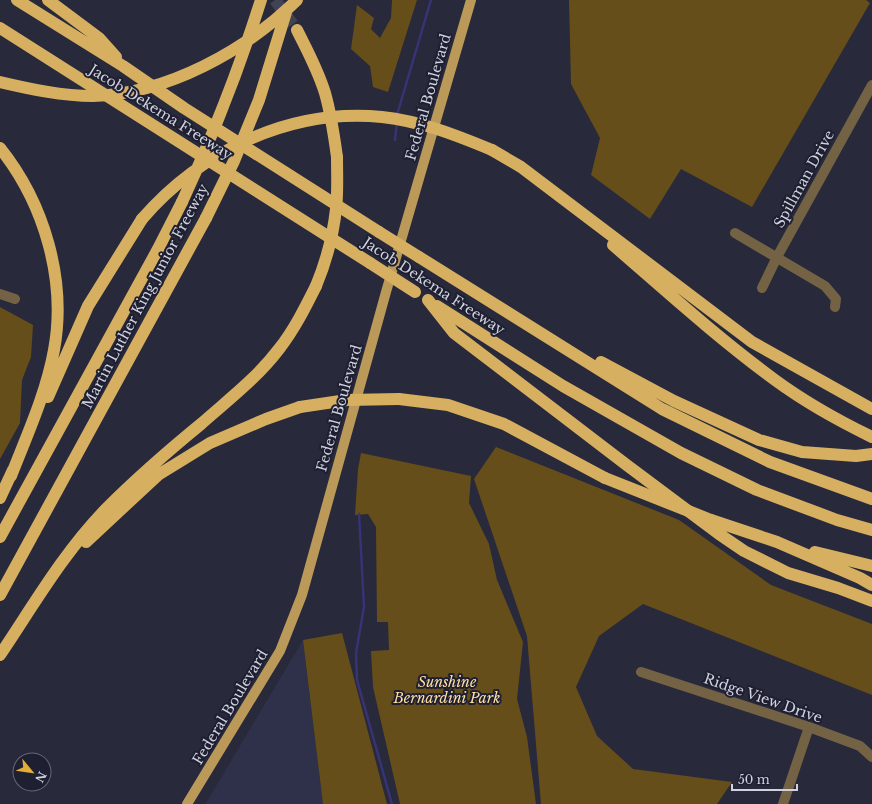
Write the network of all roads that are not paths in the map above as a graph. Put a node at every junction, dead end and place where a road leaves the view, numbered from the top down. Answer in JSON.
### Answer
{"nodes":[{"id":1,"x":17,"y":0,"type":"edge"},
{"id":2,"x":48,"y":0,"type":"edge"},
{"id":3,"x":261,"y":0,"type":"edge"},
{"id":4,"x":289,"y":0,"type":"edge"},
{"id":5,"x":297,"y":0,"type":"edge"},
{"id":6,"x":471,"y":0,"type":"edge"},
{"id":7,"x":0,"y":28,"type":"edge"},
{"id":8,"x":297,"y":30,"type":"tunnel mouth"},
{"id":9,"x":123,"y":66,"type":"junction"},
{"id":10,"x":0,"y":82,"type":"edge"},
{"id":11,"x":872,"y":85,"type":"edge"},
{"id":12,"x":0,"y":148,"type":"edge"},
{"id":13,"x":543,"y":184,"type":"junction"},
{"id":14,"x":735,"y":233,"type":"dead end"},
{"id":15,"x":777,"y":257,"type":"junction"},
{"id":16,"x":762,"y":288,"type":"dead end"},
{"id":17,"x":0,"y":294,"type":"edge"},
{"id":18,"x":15,"y":298,"type":"dead end"},
{"id":19,"x":428,"y":300,"type":"junction"},
{"id":20,"x":835,"y":307,"type":"dead end"},
{"id":21,"x":524,"y":323,"type":"junction"},
{"id":22,"x":872,"y":409,"type":"edge"},
{"id":23,"x":872,"y":437,"type":"edge"},
{"id":24,"x":872,"y":454,"type":"edge"},
{"id":25,"x":11,"y":476,"type":"junction"},
{"id":26,"x":0,"y":498,"type":"edge"},
{"id":27,"x":872,"y":499,"type":"edge"},
{"id":28,"x":872,"y":530,"type":"edge"},
{"id":29,"x":0,"y":537,"type":"edge"},
{"id":30,"x":777,"y":542,"type":"junction"},
{"id":31,"x":872,"y":566,"type":"edge"},
{"id":32,"x":52,"y":575,"type":"junction"},
{"id":33,"x":872,"y":585,"type":"edge"},
{"id":34,"x":0,"y":594,"type":"edge"},
{"id":35,"x":872,"y":601,"type":"edge"},
{"id":36,"x":0,"y":655,"type":"edge"},
{"id":37,"x":641,"y":672,"type":"dead end"},
{"id":38,"x":809,"y":727,"type":"junction"},
{"id":39,"x":872,"y":757,"type":"edge"},
{"id":40,"x":187,"y":804,"type":"edge"},
{"id":41,"x":783,"y":804,"type":"edge"}],
"edges":[{"from":1,"to":9,"type":"highway","name":"Jacob Dekema Freeway"},
{"from":2,"to":9,"type":"highway"},
{"from":3,"to":29,"type":"highway","name":"Martin Luther King Junior Freeway","bridge":true},
{"from":4,"to":34,"type":"highway","name":"Martin Luther King Junior Freeway","bridge":true},
{"from":5,"to":10,"type":"highway","bridge":true},
{"from":6,"to":40,"type":"main road","name":"Federal Boulevard"},
{"from":7,"to":19,"type":"highway","name":"Jacob Dekema Freeway","bridge":true},
{"from":8,"to":32,"type":"highway","bridge":true},
{"from":9,"to":21,"type":"highway","name":"Jacob Dekema Freeway","bridge":true},
{"from":11,"to":15,"type":"street","name":"Spillman Drive"},
{"from":12,"to":25,"type":"highway"},
{"from":13,"to":22,"type":"highway"},
{"from":13,"to":23,"type":"highway"},
{"from":13,"to":25,"type":"highway","bridge":true},
{"from":14,"to":15,"type":"street"},
{"from":15,"to":16,"type":"street","name":"Spillman Drive"},
{"from":15,"to":20,"type":"street"},
{"from":17,"to":18,"type":"street"},
{"from":19,"to":28,"type":"highway","name":"Jacob Dekema Freeway"},
{"from":19,"to":35,"type":"highway"},
{"from":21,"to":24,"type":"highway"},
{"from":21,"to":27,"type":"highway","name":"Jacob Dekema Freeway"},
{"from":25,"to":26,"type":"highway"},
{"from":30,"to":31,"type":"highway"},
{"from":30,"to":32,"type":"highway","bridge":true},
{"from":30,"to":33,"type":"highway"},
{"from":32,"to":36,"type":"highway"},
{"from":37,"to":38,"type":"street","name":"Ridge View Drive"},
{"from":38,"to":39,"type":"street","name":"Ridge View Drive"},
{"from":38,"to":41,"type":"street"}]}
